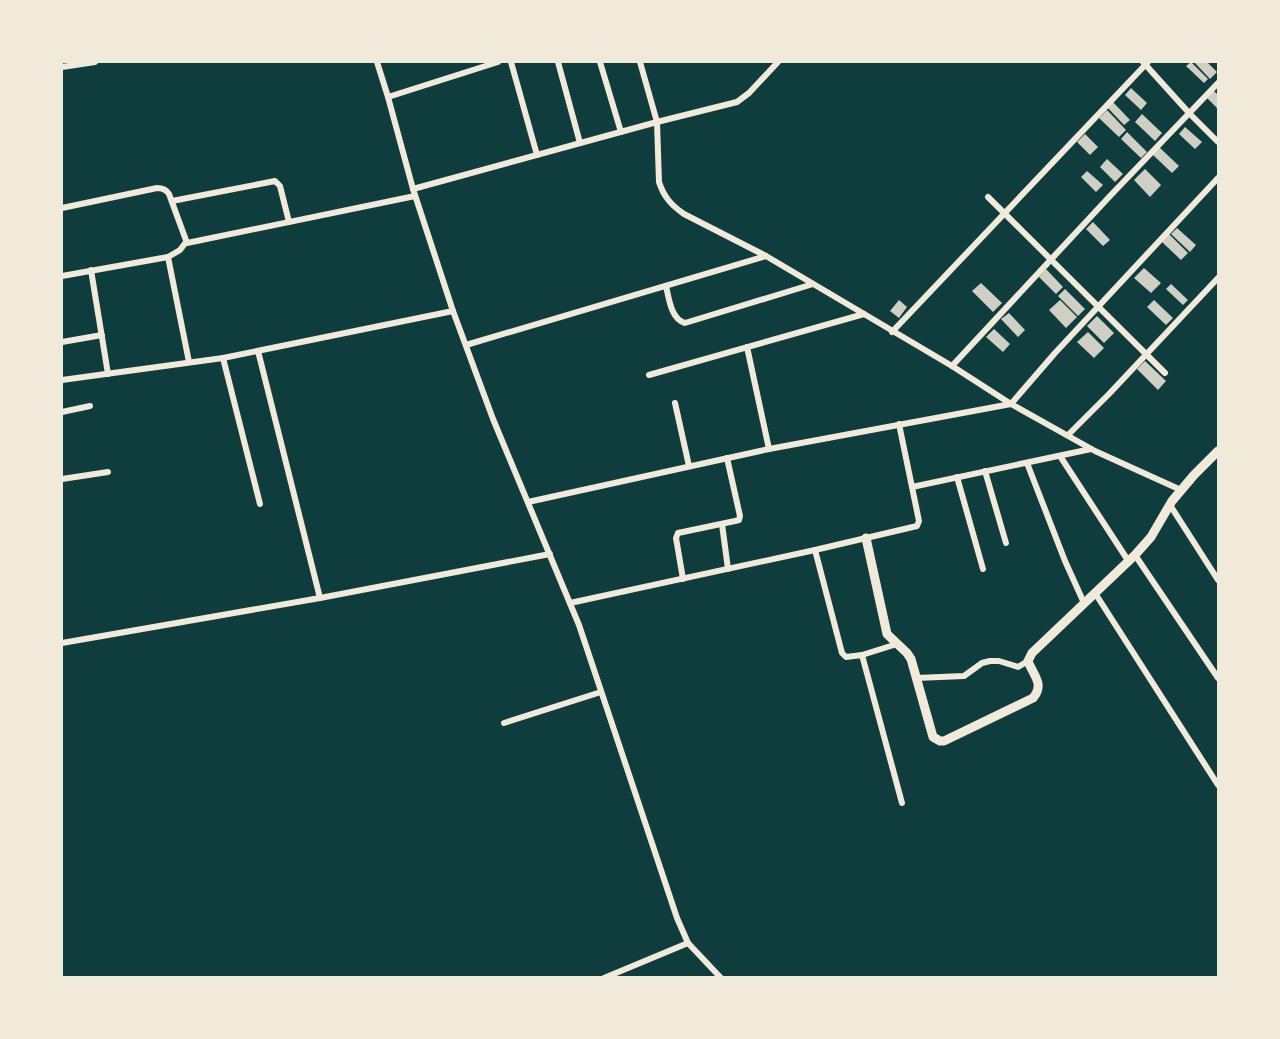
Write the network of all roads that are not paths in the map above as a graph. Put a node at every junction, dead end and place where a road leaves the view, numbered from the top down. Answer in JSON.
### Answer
{"nodes":[{"id":1,"x":95,"y":62,"type":"edge"},
{"id":2,"x":377,"y":62,"type":"edge"},
{"id":3,"x":498,"y":62,"type":"edge"},
{"id":4,"x":511,"y":62,"type":"edge"},
{"id":5,"x":558,"y":62,"type":"edge"},
{"id":6,"x":600,"y":62,"type":"edge"},
{"id":7,"x":640,"y":62,"type":"edge"},
{"id":8,"x":778,"y":62,"type":"edge"},
{"id":9,"x":1146,"y":62,"type":"edge"},
{"id":10,"x":62,"y":67,"type":"edge"},
{"id":11,"x":1218,"y":83,"type":"edge"},
{"id":12,"x":388,"y":97,"type":"junction"},
{"id":13,"x":1190,"y":114,"type":"junction"},
{"id":14,"x":657,"y":122,"type":"junction"},
{"id":15,"x":621,"y":132,"type":"junction"},
{"id":16,"x":1218,"y":142,"type":"edge"},
{"id":17,"x":580,"y":143,"type":"junction"},
{"id":18,"x":537,"y":155,"type":"junction"},
{"id":19,"x":1218,"y":178,"type":"edge"},
{"id":20,"x":414,"y":193,"type":"junction"},
{"id":21,"x":988,"y":197,"type":"dead end"},
{"id":22,"x":172,"y":201,"type":"junction"},
{"id":23,"x":62,"y":208,"type":"edge"},
{"id":24,"x":1005,"y":214,"type":"junction"},
{"id":25,"x":289,"y":222,"type":"junction"},
{"id":26,"x":186,"y":242,"type":"junction"},
{"id":27,"x":766,"y":256,"type":"junction"},
{"id":28,"x":168,"y":257,"type":"junction"},
{"id":29,"x":1051,"y":260,"type":"junction"},
{"id":30,"x":92,"y":270,"type":"junction"},
{"id":31,"x":62,"y":276,"type":"edge"},
{"id":32,"x":1218,"y":278,"type":"edge"},
{"id":33,"x":813,"y":284,"type":"junction"},
{"id":34,"x":666,"y":286,"type":"junction"},
{"id":35,"x":1098,"y":306,"type":"junction"},
{"id":36,"x":453,"y":311,"type":"junction"},
{"id":37,"x":864,"y":314,"type":"junction"},
{"id":38,"x":892,"y":332,"type":"junction"},
{"id":39,"x":102,"y":335,"type":"junction"},
{"id":40,"x":62,"y":342,"type":"edge"},
{"id":41,"x":466,"y":345,"type":"junction"},
{"id":42,"x":747,"y":347,"type":"junction"},
{"id":43,"x":258,"y":351,"type":"junction"},
{"id":44,"x":1146,"y":354,"type":"junction"},
{"id":45,"x":223,"y":358,"type":"junction"},
{"id":46,"x":189,"y":362,"type":"junction"},
{"id":47,"x":952,"y":366,"type":"junction"},
{"id":48,"x":1165,"y":373,"type":"dead end"},
{"id":49,"x":108,"y":374,"type":"junction"},
{"id":50,"x":649,"y":375,"type":"dead end"},
{"id":51,"x":62,"y":380,"type":"edge"},
{"id":52,"x":675,"y":403,"type":"dead end"},
{"id":53,"x":1011,"y":404,"type":"junction"},
{"id":54,"x":90,"y":406,"type":"dead end"},
{"id":55,"x":62,"y":412,"type":"edge"},
{"id":56,"x":899,"y":424,"type":"junction"},
{"id":57,"x":1068,"y":435,"type":"junction"},
{"id":58,"x":769,"y":448,"type":"junction"},
{"id":59,"x":1092,"y":449,"type":"junction"},
{"id":60,"x":1218,"y":451,"type":"edge"},
{"id":61,"x":1060,"y":456,"type":"junction"},
{"id":62,"x":727,"y":458,"type":"junction"},
{"id":63,"x":1027,"y":462,"type":"junction"},
{"id":64,"x":689,"y":466,"type":"junction"},
{"id":65,"x":985,"y":471,"type":"junction"},
{"id":66,"x":108,"y":472,"type":"dead end"},
{"id":67,"x":957,"y":477,"type":"junction"},
{"id":68,"x":62,"y":479,"type":"edge"},
{"id":69,"x":912,"y":487,"type":"junction"},
{"id":70,"x":1181,"y":490,"type":"junction"},
{"id":71,"x":528,"y":502,"type":"junction"},
{"id":72,"x":260,"y":504,"type":"dead end"},
{"id":73,"x":1170,"y":505,"type":"junction"},
{"id":74,"x":722,"y":524,"type":"junction"},
{"id":75,"x":866,"y":538,"type":"junction"},
{"id":76,"x":1006,"y":543,"type":"dead end"},
{"id":77,"x":815,"y":550,"type":"junction"},
{"id":78,"x":550,"y":554,"type":"junction"},
{"id":79,"x":1132,"y":558,"type":"junction"},
{"id":80,"x":728,"y":569,"type":"junction"},
{"id":81,"x":982,"y":569,"type":"dead end"},
{"id":82,"x":683,"y":579,"type":"junction"},
{"id":83,"x":1218,"y":580,"type":"edge"},
{"id":84,"x":1095,"y":592,"type":"junction"},
{"id":85,"x":320,"y":598,"type":"junction"},
{"id":86,"x":570,"y":603,"type":"junction"},
{"id":87,"x":1084,"y":603,"type":"junction"},
{"id":88,"x":62,"y":643,"type":"edge"},
{"id":89,"x":897,"y":644,"type":"junction"},
{"id":90,"x":862,"y":655,"type":"junction"},
{"id":91,"x":1028,"y":661,"type":"junction"},
{"id":92,"x":916,"y":678,"type":"junction"},
{"id":93,"x":1218,"y":678,"type":"edge"},
{"id":94,"x":601,"y":692,"type":"junction"},
{"id":95,"x":504,"y":723,"type":"dead end"},
{"id":96,"x":1218,"y":785,"type":"edge"},
{"id":97,"x":902,"y":803,"type":"dead end"},
{"id":98,"x":688,"y":943,"type":"junction"},
{"id":99,"x":604,"y":978,"type":"edge"},
{"id":100,"x":721,"y":978,"type":"edge"}],
"edges":[{"from":1,"to":10,"type":"street"},
{"from":2,"to":12,"type":"street"},
{"from":3,"to":12,"type":"street"},
{"from":4,"to":18,"type":"street"},
{"from":5,"to":17,"type":"street"},
{"from":6,"to":15,"type":"street"},
{"from":7,"to":14,"type":"street"},
{"from":8,"to":14,"type":"street"},
{"from":9,"to":13,"type":"street"},
{"from":9,"to":24,"type":"street"},
{"from":11,"to":13,"type":"street"},
{"from":12,"to":20,"type":"street"},
{"from":13,"to":16,"type":"street"},
{"from":13,"to":29,"type":"street"},
{"from":14,"to":15,"type":"street"},
{"from":14,"to":27,"type":"street"},
{"from":15,"to":17,"type":"street"},
{"from":17,"to":18,"type":"street"},
{"from":18,"to":20,"type":"street"},
{"from":19,"to":35,"type":"street"},
{"from":20,"to":25,"type":"street"},
{"from":20,"to":36,"type":"street"},
{"from":21,"to":24,"type":"street"},
{"from":22,"to":23,"type":"street"},
{"from":22,"to":25,"type":"street"},
{"from":22,"to":26,"type":"street"},
{"from":24,"to":29,"type":"street"},
{"from":24,"to":38,"type":"street"},
{"from":25,"to":26,"type":"street"},
{"from":26,"to":28,"type":"street"},
{"from":27,"to":33,"type":"street"},
{"from":27,"to":34,"type":"street"},
{"from":28,"to":30,"type":"street"},
{"from":28,"to":46,"type":"street"},
{"from":29,"to":35,"type":"street"},
{"from":29,"to":47,"type":"street"},
{"from":30,"to":31,"type":"street"},
{"from":30,"to":39,"type":"street"},
{"from":32,"to":44,"type":"street"},
{"from":33,"to":34,"type":"street"},
{"from":33,"to":37,"type":"street"},
{"from":34,"to":41,"type":"street"},
{"from":35,"to":44,"type":"street"},
{"from":35,"to":53,"type":"street"},
{"from":36,"to":41,"type":"street"},
{"from":36,"to":43,"type":"street"},
{"from":37,"to":38,"type":"street"},
{"from":37,"to":42,"type":"street"},
{"from":38,"to":47,"type":"street"},
{"from":39,"to":40,"type":"street"},
{"from":39,"to":49,"type":"street"},
{"from":41,"to":71,"type":"street"},
{"from":42,"to":50,"type":"street"},
{"from":42,"to":58,"type":"street"},
{"from":43,"to":45,"type":"street"},
{"from":43,"to":85,"type":"street"},
{"from":44,"to":48,"type":"street"},
{"from":44,"to":57,"type":"street"},
{"from":45,"to":46,"type":"street"},
{"from":45,"to":72,"type":"street"},
{"from":46,"to":49,"type":"street"},
{"from":47,"to":53,"type":"street"},
{"from":49,"to":51,"type":"street"},
{"from":52,"to":64,"type":"street"},
{"from":53,"to":56,"type":"street"},
{"from":53,"to":57,"type":"street"},
{"from":54,"to":55,"type":"street"},
{"from":56,"to":58,"type":"street"},
{"from":56,"to":69,"type":"street"},
{"from":57,"to":59,"type":"street"},
{"from":58,"to":62,"type":"street"},
{"from":59,"to":61,"type":"street"},
{"from":59,"to":70,"type":"street"},
{"from":60,"to":70,"type":"street"},
{"from":61,"to":63,"type":"street"},
{"from":61,"to":79,"type":"street"},
{"from":62,"to":64,"type":"street"},
{"from":62,"to":74,"type":"street"},
{"from":63,"to":65,"type":"street"},
{"from":63,"to":87,"type":"street"},
{"from":64,"to":71,"type":"street"},
{"from":65,"to":67,"type":"street"},
{"from":65,"to":76,"type":"street"},
{"from":66,"to":68,"type":"street"},
{"from":67,"to":69,"type":"street"},
{"from":67,"to":81,"type":"street"},
{"from":69,"to":75,"type":"street"},
{"from":70,"to":73,"type":"street"},
{"from":71,"to":78,"type":"street"},
{"from":73,"to":79,"type":"street"},
{"from":73,"to":83,"type":"street"},
{"from":74,"to":80,"type":"street"},
{"from":74,"to":82,"type":"street"},
{"from":75,"to":77,"type":"street"},
{"from":75,"to":89,"type":"street"},
{"from":77,"to":80,"type":"street"},
{"from":77,"to":90,"type":"street"},
{"from":78,"to":85,"type":"street"},
{"from":78,"to":86,"type":"street"},
{"from":79,"to":84,"type":"street"},
{"from":79,"to":93,"type":"street"},
{"from":80,"to":82,"type":"street"},
{"from":82,"to":86,"type":"street"},
{"from":84,"to":87,"type":"street"},
{"from":84,"to":96,"type":"street"},
{"from":85,"to":88,"type":"street"},
{"from":86,"to":94,"type":"street"},
{"from":87,"to":91,"type":"street"},
{"from":89,"to":90,"type":"street"},
{"from":89,"to":92,"type":"street"},
{"from":90,"to":97,"type":"street"},
{"from":91,"to":92,"type":"street"},
{"from":91,"to":92,"type":"street"},
{"from":94,"to":95,"type":"street"},
{"from":94,"to":98,"type":"street"},
{"from":98,"to":99,"type":"street"},
{"from":98,"to":100,"type":"street"}]}
